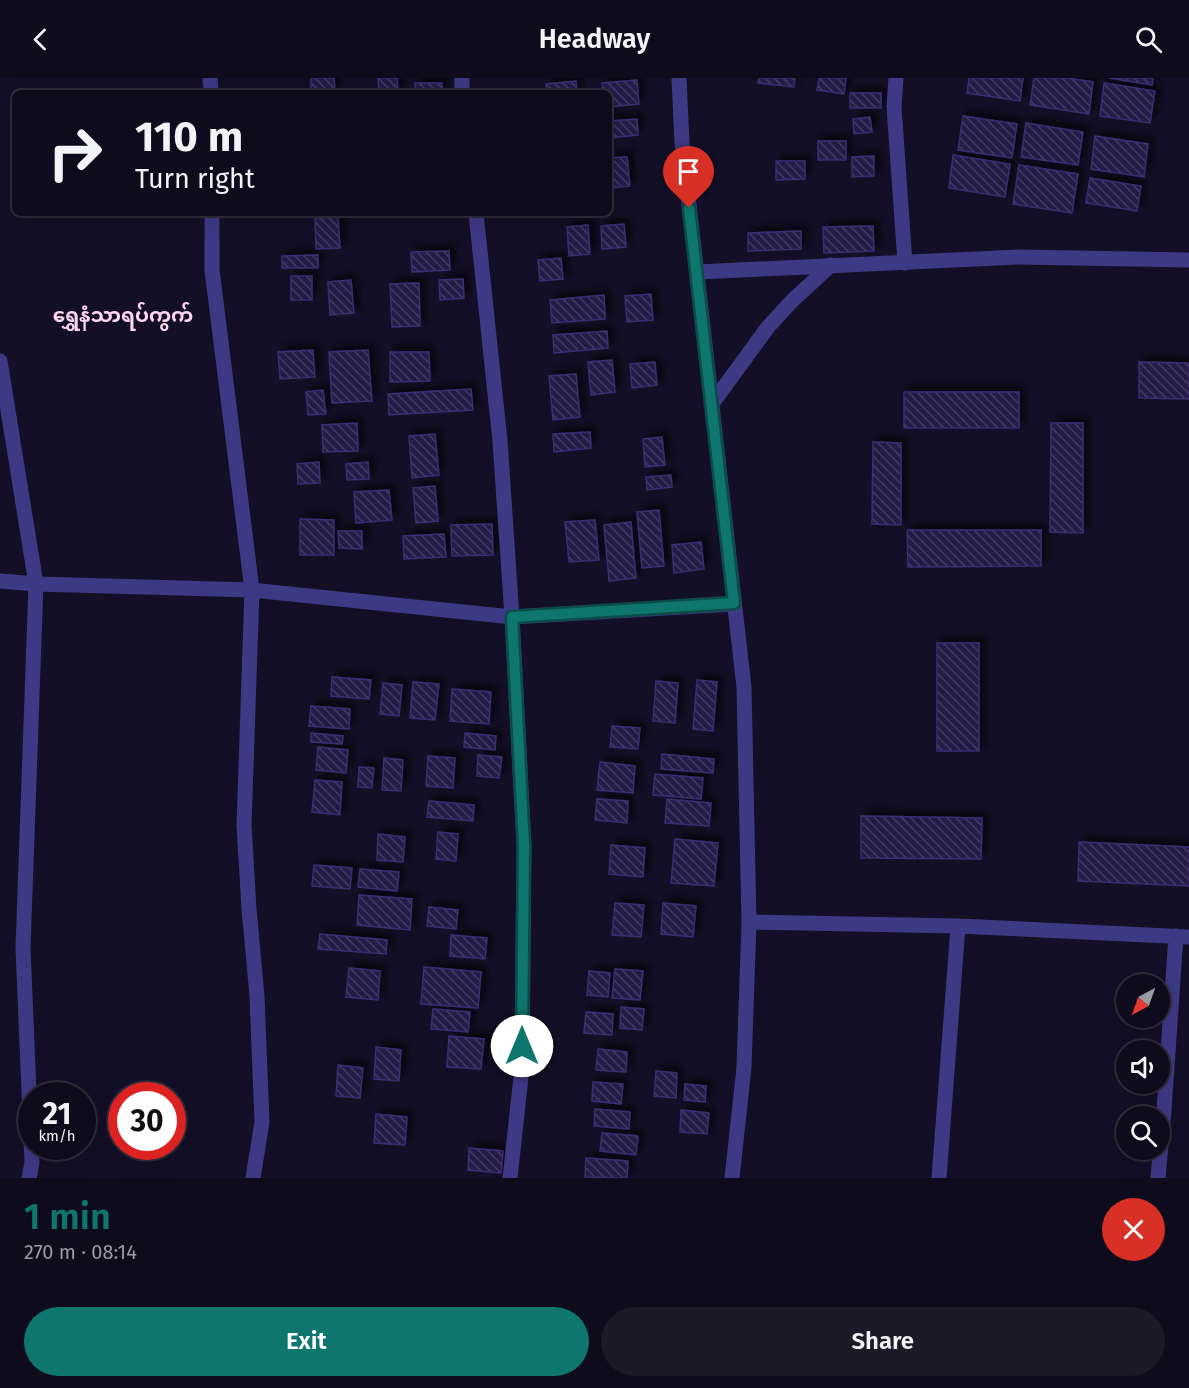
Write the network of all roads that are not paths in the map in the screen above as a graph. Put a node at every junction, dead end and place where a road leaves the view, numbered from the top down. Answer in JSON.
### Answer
{"nodes":[{"id":1,"x":679,"y":78,"type":"edge"},
{"id":2,"x":896,"y":78,"type":"edge"},
{"id":3,"x":212,"y":216,"type":"edge"},
{"id":4,"x":476,"y":216,"type":"edge"},
{"id":5,"x":1189,"y":260,"type":"edge"},
{"id":6,"x":905,"y":263,"type":"junction"},
{"id":7,"x":831,"y":265,"type":"junction"},
{"id":8,"x":697,"y":272,"type":"junction"},
{"id":9,"x":0,"y":361,"type":"edge"},
{"id":10,"x":711,"y":405,"type":"junction"},
{"id":11,"x":0,"y":581,"type":"edge"},
{"id":12,"x":36,"y":584,"type":"junction"},
{"id":13,"x":252,"y":590,"type":"junction"},
{"id":14,"x":734,"y":603,"type":"junction"},
{"id":15,"x":512,"y":617,"type":"junction"},
{"id":16,"x":748,"y":922,"type":"junction"},
{"id":17,"x":958,"y":926,"type":"junction"},
{"id":18,"x":1182,"y":936,"type":"edge"},
{"id":19,"x":29,"y":1178,"type":"edge"},
{"id":20,"x":253,"y":1178,"type":"edge"},
{"id":21,"x":510,"y":1178,"type":"edge"},
{"id":22,"x":732,"y":1178,"type":"edge"},
{"id":23,"x":939,"y":1178,"type":"edge"},
{"id":24,"x":1158,"y":1178,"type":"edge"}],
"edges":[{"from":1,"to":8,"type":"street"},
{"from":2,"to":6,"type":"street"},
{"from":3,"to":13,"type":"street"},
{"from":4,"to":15,"type":"street"},
{"from":5,"to":6,"type":"street"},
{"from":6,"to":7,"type":"street"},
{"from":7,"to":8,"type":"street"},
{"from":7,"to":10,"type":"street"},
{"from":8,"to":10,"type":"street"},
{"from":9,"to":12,"type":"street"},
{"from":10,"to":14,"type":"street"},
{"from":11,"to":12,"type":"street"},
{"from":12,"to":13,"type":"street"},
{"from":12,"to":19,"type":"street"},
{"from":13,"to":15,"type":"street"},
{"from":13,"to":20,"type":"street"},
{"from":14,"to":15,"type":"street"},
{"from":14,"to":16,"type":"street"},
{"from":15,"to":21,"type":"street"},
{"from":16,"to":17,"type":"street"},
{"from":16,"to":22,"type":"street"},
{"from":17,"to":18,"type":"street"},
{"from":17,"to":23,"type":"street"},
{"from":18,"to":24,"type":"street"}]}
